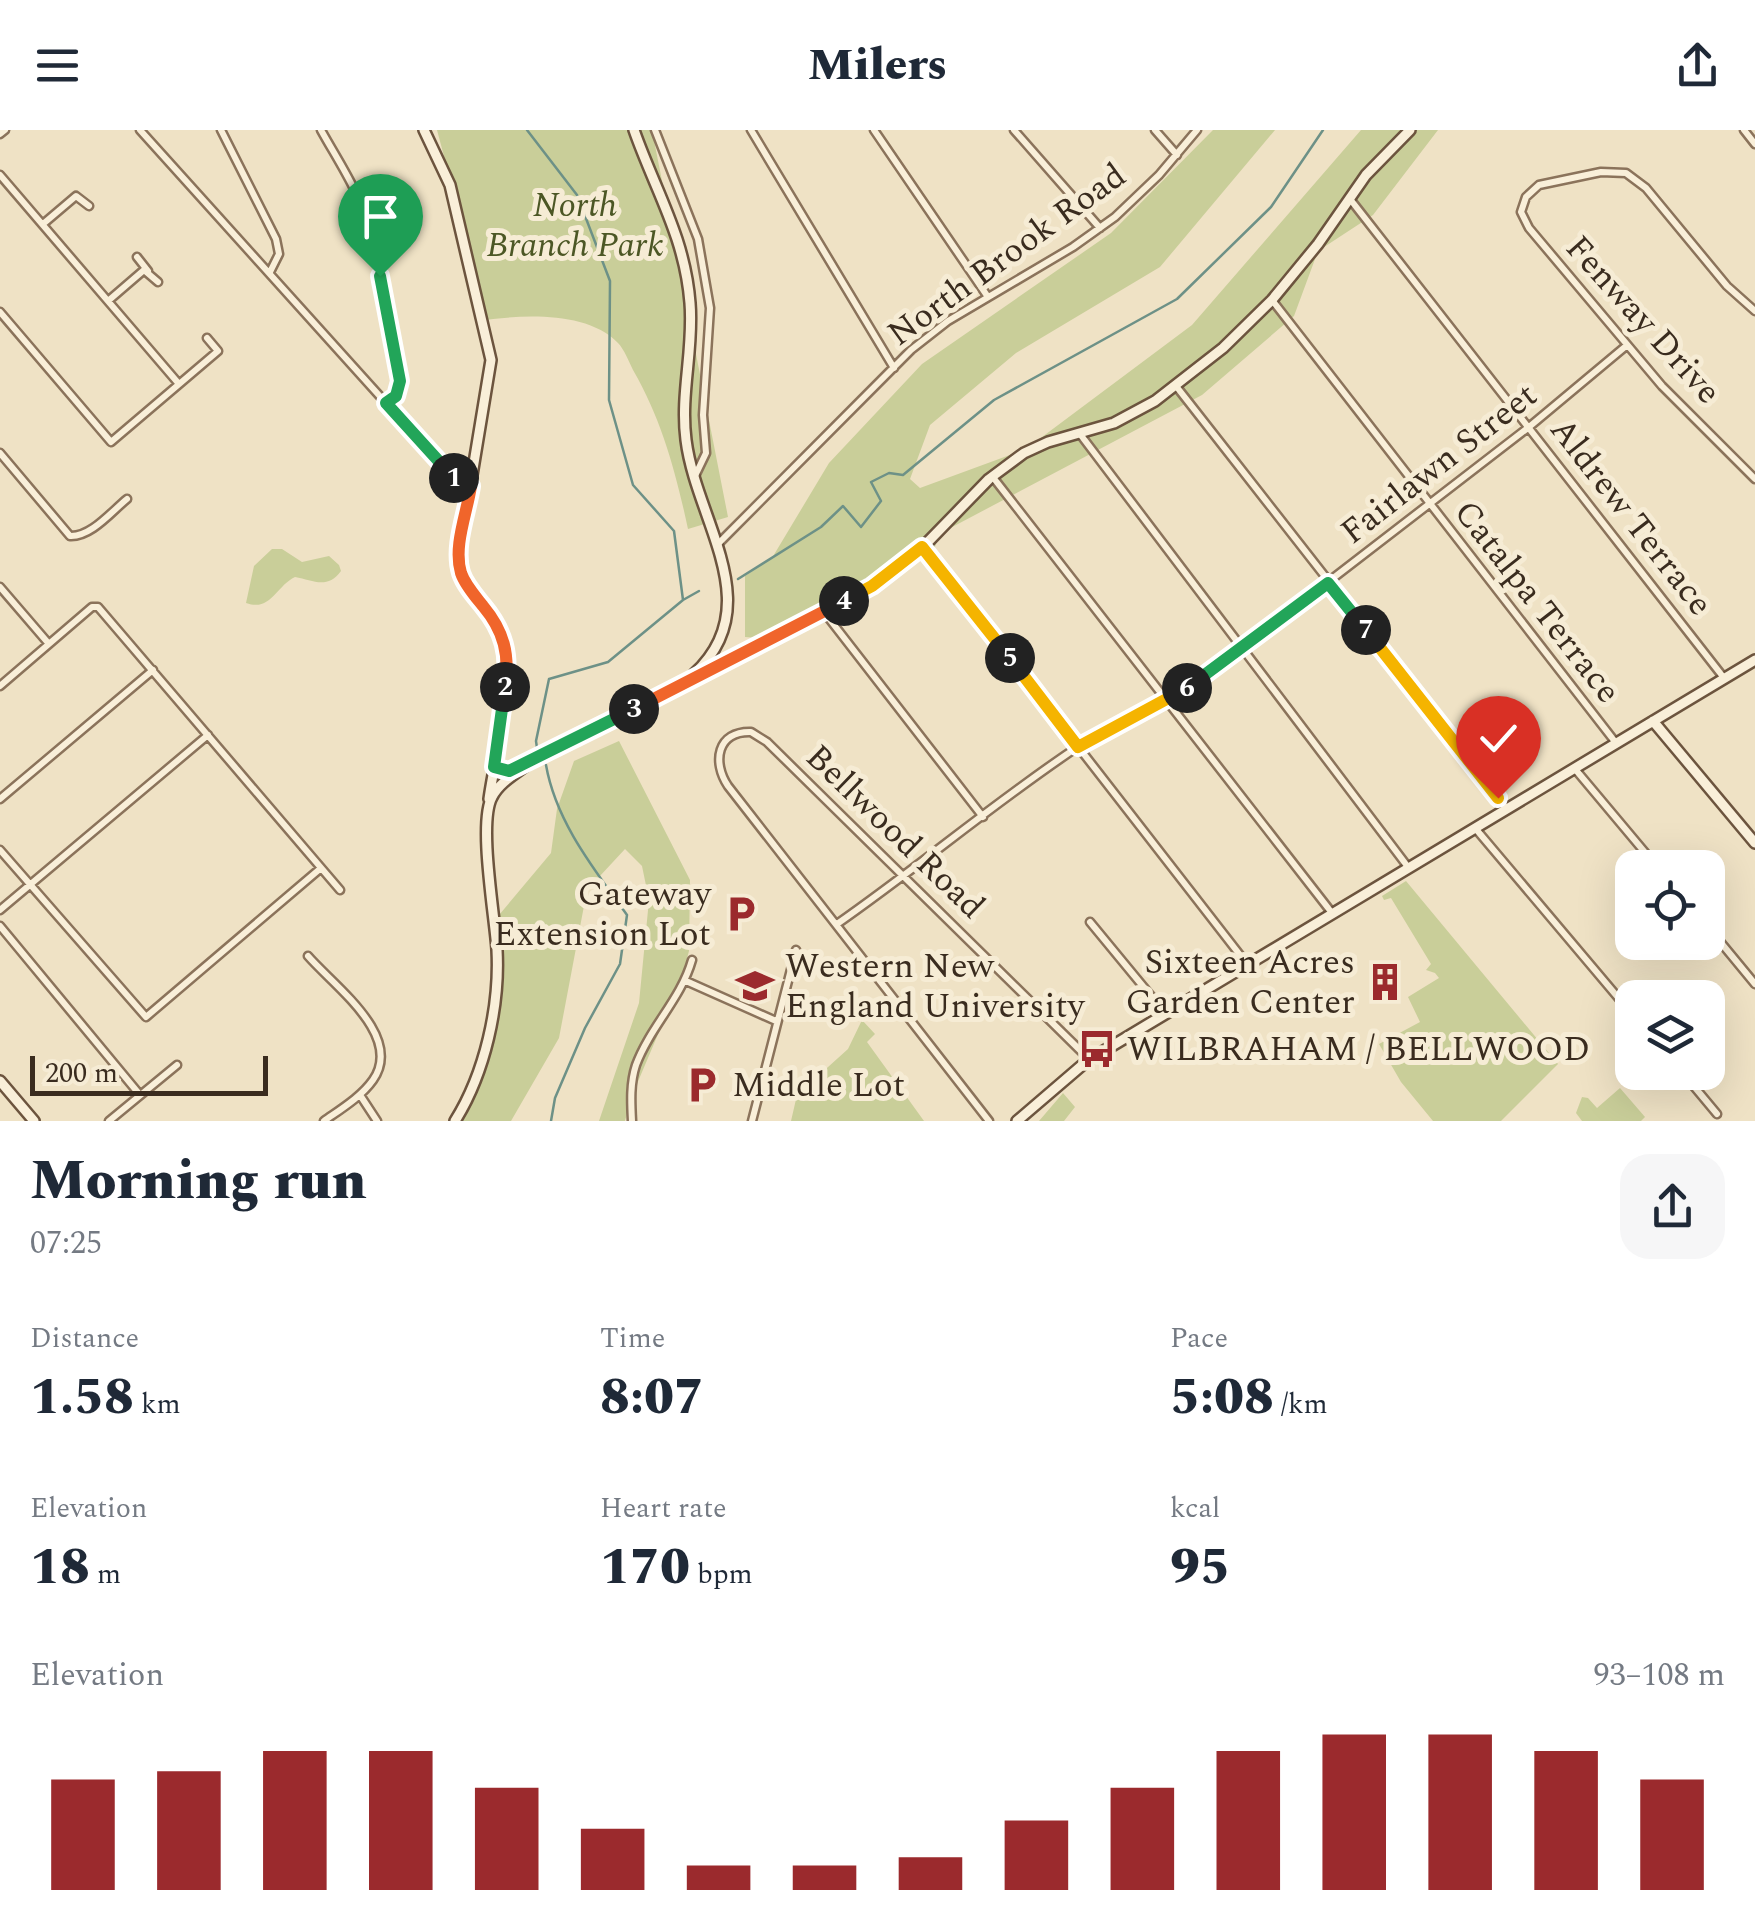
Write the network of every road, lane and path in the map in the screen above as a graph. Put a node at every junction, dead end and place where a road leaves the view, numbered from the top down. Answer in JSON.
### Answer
{"nodes":[{"id":1,"x":140,"y":130,"type":"edge"},
{"id":2,"x":222,"y":130,"type":"edge"},
{"id":3,"x":321,"y":130,"type":"edge"},
{"id":4,"x":424,"y":130,"type":"edge"},
{"id":5,"x":634,"y":130,"type":"edge"},
{"id":6,"x":655,"y":130,"type":"edge"},
{"id":7,"x":751,"y":130,"type":"edge"},
{"id":8,"x":874,"y":130,"type":"edge"},
{"id":9,"x":1014,"y":130,"type":"edge"},
{"id":10,"x":1155,"y":130,"type":"edge"},
{"id":11,"x":1197,"y":130,"type":"edge"},
{"id":12,"x":1410,"y":130,"type":"edge"},
{"id":13,"x":1744,"y":130,"type":"edge"},
{"id":14,"x":1755,"y":144,"type":"edge"},
{"id":15,"x":1177,"y":155,"type":"junction"},
{"id":16,"x":0,"y":174,"type":"edge"},
{"id":17,"x":69,"y":184,"type":"dead end"},
{"id":18,"x":79,"y":196,"type":"junction"},
{"id":19,"x":1350,"y":199,"type":"junction"},
{"id":20,"x":88,"y":206,"type":"dead end"},
{"id":21,"x":43,"y":224,"type":"junction"},
{"id":22,"x":1100,"y":228,"type":"junction"},
{"id":23,"x":137,"y":257,"type":"dead end"},
{"id":24,"x":148,"y":271,"type":"junction"},
{"id":25,"x":270,"y":272,"type":"junction"},
{"id":26,"x":158,"y":282,"type":"dead end"},
{"id":27,"x":988,"y":296,"type":"junction"},
{"id":28,"x":108,"y":300,"type":"junction"},
{"id":29,"x":1272,"y":300,"type":"junction"},
{"id":30,"x":1755,"y":310,"type":"edge"},
{"id":31,"x":0,"y":312,"type":"edge"},
{"id":32,"x":207,"y":338,"type":"dead end"},
{"id":33,"x":1626,"y":346,"type":"junction"},
{"id":34,"x":894,"y":368,"type":"junction"},
{"id":35,"x":179,"y":384,"type":"junction"},
{"id":36,"x":1176,"y":386,"type":"junction"},
{"id":37,"x":386,"y":403,"type":"junction"},
{"id":38,"x":1529,"y":427,"type":"junction"},
{"id":39,"x":1080,"y":434,"type":"junction"},
{"id":40,"x":0,"y":453,"type":"edge"},
{"id":41,"x":992,"y":476,"type":"junction"},
{"id":42,"x":1755,"y":478,"type":"edge"},
{"id":43,"x":693,"y":479,"type":"junction"},
{"id":44,"x":471,"y":486,"type":"junction"},
{"id":45,"x":127,"y":499,"type":"dead end"},
{"id":46,"x":1428,"y":504,"type":"junction"},
{"id":47,"x":716,"y":546,"type":"junction"},
{"id":48,"x":922,"y":547,"type":"junction"},
{"id":49,"x":1328,"y":583,"type":"junction"},
{"id":50,"x":0,"y":587,"type":"edge"},
{"id":51,"x":824,"y":612,"type":"junction"},
{"id":52,"x":721,"y":638,"type":"junction"},
{"id":53,"x":48,"y":644,"type":"junction"},
{"id":54,"x":1242,"y":648,"type":"junction"},
{"id":55,"x":742,"y":654,"type":"junction"},
{"id":56,"x":1755,"y":660,"type":"edge"},
{"id":57,"x":153,"y":670,"type":"junction"},
{"id":58,"x":1724,"y":678,"type":"junction"},
{"id":59,"x":683,"y":683,"type":"junction"},
{"id":60,"x":0,"y":686,"type":"edge"},
{"id":61,"x":1165,"y":701,"type":"junction"},
{"id":62,"x":1654,"y":721,"type":"junction"},
{"id":63,"x":208,"y":736,"type":"junction"},
{"id":64,"x":1616,"y":744,"type":"junction"},
{"id":65,"x":1078,"y":747,"type":"junction"},
{"id":66,"x":532,"y":761,"type":"junction"},
{"id":67,"x":494,"y":767,"type":"junction"},
{"id":68,"x":1575,"y":768,"type":"junction"},
{"id":69,"x":0,"y":799,"type":"edge"},
{"id":70,"x":488,"y":808,"type":"junction"},
{"id":71,"x":1507,"y":809,"type":"junction"},
{"id":72,"x":982,"y":817,"type":"junction"},
{"id":73,"x":1475,"y":828,"type":"junction"},
{"id":74,"x":1755,"y":843,"type":"edge"},
{"id":75,"x":0,"y":850,"type":"edge"},
{"id":76,"x":1643,"y":850,"type":"edge"},
{"id":77,"x":1408,"y":867,"type":"junction"},
{"id":78,"x":322,"y":868,"type":"junction"},
{"id":79,"x":904,"y":877,"type":"junction"},
{"id":80,"x":30,"y":885,"type":"junction"},
{"id":81,"x":340,"y":890,"type":"dead end"},
{"id":82,"x":0,"y":910,"type":"edge"},
{"id":83,"x":1332,"y":914,"type":"junction"},
{"id":84,"x":1090,"y":922,"type":"dead end"},
{"id":85,"x":836,"y":924,"type":"junction"},
{"id":86,"x":0,"y":926,"type":"edge"},
{"id":87,"x":1725,"y":948,"type":"edge"},
{"id":88,"x":796,"y":950,"type":"dead end"},
{"id":89,"x":308,"y":956,"type":"dead end"},
{"id":90,"x":692,"y":960,"type":"dead end"},
{"id":91,"x":1247,"y":964,"type":"junction"},
{"id":92,"x":686,"y":981,"type":"junction"},
{"id":93,"x":1755,"y":984,"type":"edge"},
{"id":94,"x":1615,"y":994,"type":"edge"},
{"id":95,"x":1165,"y":1013,"type":"junction"},
{"id":96,"x":776,"y":1021,"type":"junction"},
{"id":97,"x":1089,"y":1060,"type":"junction"},
{"id":98,"x":176,"y":1065,"type":"dead end"},
{"id":99,"x":0,"y":1081,"type":"edge"},
{"id":100,"x":1697,"y":1090,"type":"edge"},
{"id":101,"x":140,"y":1094,"type":"junction"},
{"id":102,"x":360,"y":1095,"type":"junction"},
{"id":103,"x":1716,"y":1114,"type":"dead end"},
{"id":104,"x":34,"y":1121,"type":"edge"},
{"id":105,"x":109,"y":1121,"type":"edge"},
{"id":106,"x":324,"y":1121,"type":"edge"},
{"id":107,"x":377,"y":1121,"type":"edge"},
{"id":108,"x":455,"y":1121,"type":"edge"},
{"id":109,"x":632,"y":1121,"type":"edge"},
{"id":110,"x":752,"y":1121,"type":"edge"},
{"id":111,"x":989,"y":1121,"type":"edge"},
{"id":112,"x":1017,"y":1121,"type":"edge"}],
"edges":[{"from":1,"to":25,"type":"street"},
{"from":2,"to":25,"type":"street"},
{"from":3,"to":37,"type":"street"},
{"from":4,"to":44,"type":"street"},
{"from":5,"to":43,"type":"street"},
{"from":6,"to":43,"type":"street"},
{"from":7,"to":34,"type":"street"},
{"from":8,"to":27,"type":"street"},
{"from":9,"to":22,"type":"street"},
{"from":10,"to":15,"type":"street"},
{"from":11,"to":15,"type":"street","name":"North Brook Road"},
{"from":12,"to":19,"type":"street"},
{"from":13,"to":14,"type":"street"},
{"from":15,"to":22,"type":"street","name":"North Brook Road"},
{"from":16,"to":21,"type":"street"},
{"from":17,"to":18,"type":"street"},
{"from":18,"to":20,"type":"street"},
{"from":18,"to":21,"type":"street"},
{"from":19,"to":29,"type":"street"},
{"from":19,"to":38,"type":"street","name":"Aldrew Terrace"},
{"from":21,"to":28,"type":"street"},
{"from":22,"to":27,"type":"street","name":"North Brook Road"},
{"from":23,"to":24,"type":"street"},
{"from":24,"to":26,"type":"street"},
{"from":24,"to":28,"type":"street"},
{"from":25,"to":37,"type":"street"},
{"from":27,"to":34,"type":"street","name":"North Brook Road"},
{"from":28,"to":35,"type":"street"},
{"from":29,"to":36,"type":"street"},
{"from":29,"to":46,"type":"street","name":"Catalpa Terrace"},
{"from":30,"to":33,"type":"street","name":"Fenway Drive"},
{"from":31,"to":35,"type":"street"},
{"from":32,"to":35,"type":"street"},
{"from":33,"to":38,"type":"street","name":"Fairlawn Street"},
{"from":33,"to":42,"type":"street","name":"Fenway Drive"},
{"from":34,"to":47,"type":"street","name":"North Brook Road"},
{"from":36,"to":39,"type":"street"},
{"from":36,"to":49,"type":"street"},
{"from":37,"to":44,"type":"street"},
{"from":38,"to":46,"type":"street","name":"Fairlawn Street"},
{"from":38,"to":58,"type":"street","name":"Aldrew Terrace"},
{"from":39,"to":41,"type":"street"},
{"from":39,"to":54,"type":"street"},
{"from":40,"to":45,"type":"street"},
{"from":41,"to":48,"type":"street"},
{"from":41,"to":61,"type":"street"},
{"from":43,"to":47,"type":"street"},
{"from":44,"to":67,"type":"street"},
{"from":46,"to":49,"type":"street","name":"Fairlawn Street"},
{"from":46,"to":64,"type":"street","name":"Catalpa Terrace"},
{"from":47,"to":52,"type":"street"},
{"from":48,"to":51,"type":"street"},
{"from":48,"to":65,"type":"street"},
{"from":49,"to":54,"type":"street","name":"Fairlawn Street"},
{"from":49,"to":71,"type":"street"},
{"from":50,"to":53,"type":"street"},
{"from":51,"to":55,"type":"street"},
{"from":51,"to":72,"type":"street"},
{"from":52,"to":55,"type":"street"},
{"from":52,"to":59,"type":"street"},
{"from":53,"to":57,"type":"street"},
{"from":53,"to":60,"type":"street"},
{"from":54,"to":61,"type":"street","name":"Fairlawn Street"},
{"from":54,"to":77,"type":"street"},
{"from":55,"to":59,"type":"street"},
{"from":56,"to":58,"type":"street"},
{"from":57,"to":63,"type":"street"},
{"from":57,"to":69,"type":"street"},
{"from":58,"to":62,"type":"street"},
{"from":59,"to":66,"type":"street"},
{"from":61,"to":65,"type":"street","name":"Fairlawn Street"},
{"from":61,"to":83,"type":"street"},
{"from":62,"to":64,"type":"street"},
{"from":62,"to":74,"type":"street"},
{"from":63,"to":78,"type":"street"},
{"from":63,"to":80,"type":"street"},
{"from":64,"to":68,"type":"street"},
{"from":65,"to":72,"type":"street","name":"Fairlawn Street"},
{"from":65,"to":91,"type":"street"},
{"from":66,"to":67,"type":"street"},
{"from":66,"to":70,"type":"street"},
{"from":67,"to":70,"type":"street"},
{"from":68,"to":71,"type":"street"},
{"from":68,"to":76,"type":"street"},
{"from":70,"to":108,"type":"street"},
{"from":71,"to":73,"type":"street"},
{"from":72,"to":79,"type":"street","name":"Fairlawn Street"},
{"from":73,"to":77,"type":"street"},
{"from":73,"to":94,"type":"street"},
{"from":75,"to":80,"type":"street"},
{"from":77,"to":83,"type":"street"},
{"from":78,"to":80,"type":"street"},
{"from":78,"to":81,"type":"street"},
{"from":79,"to":85,"type":"street","name":"Fairlawn Street"},
{"from":79,"to":85,"type":"street","name":"Bellwood Road"},
{"from":79,"to":97,"type":"street","name":"Bellwood Road"},
{"from":80,"to":82,"type":"street"},
{"from":83,"to":91,"type":"street"},
{"from":84,"to":95,"type":"street"},
{"from":85,"to":111,"type":"street"},
{"from":86,"to":101,"type":"street"},
{"from":87,"to":93,"type":"street"},
{"from":88,"to":96,"type":"street"},
{"from":89,"to":102,"type":"street"},
{"from":90,"to":92,"type":"street"},
{"from":91,"to":95,"type":"street"},
{"from":92,"to":96,"type":"street"},
{"from":92,"to":109,"type":"street"},
{"from":95,"to":97,"type":"street"},
{"from":96,"to":110,"type":"street"},
{"from":97,"to":112,"type":"street"},
{"from":98,"to":101,"type":"street"},
{"from":99,"to":104,"type":"street"},
{"from":100,"to":103,"type":"street"},
{"from":101,"to":105,"type":"street"},
{"from":102,"to":106,"type":"street"},
{"from":102,"to":107,"type":"street"}]}
